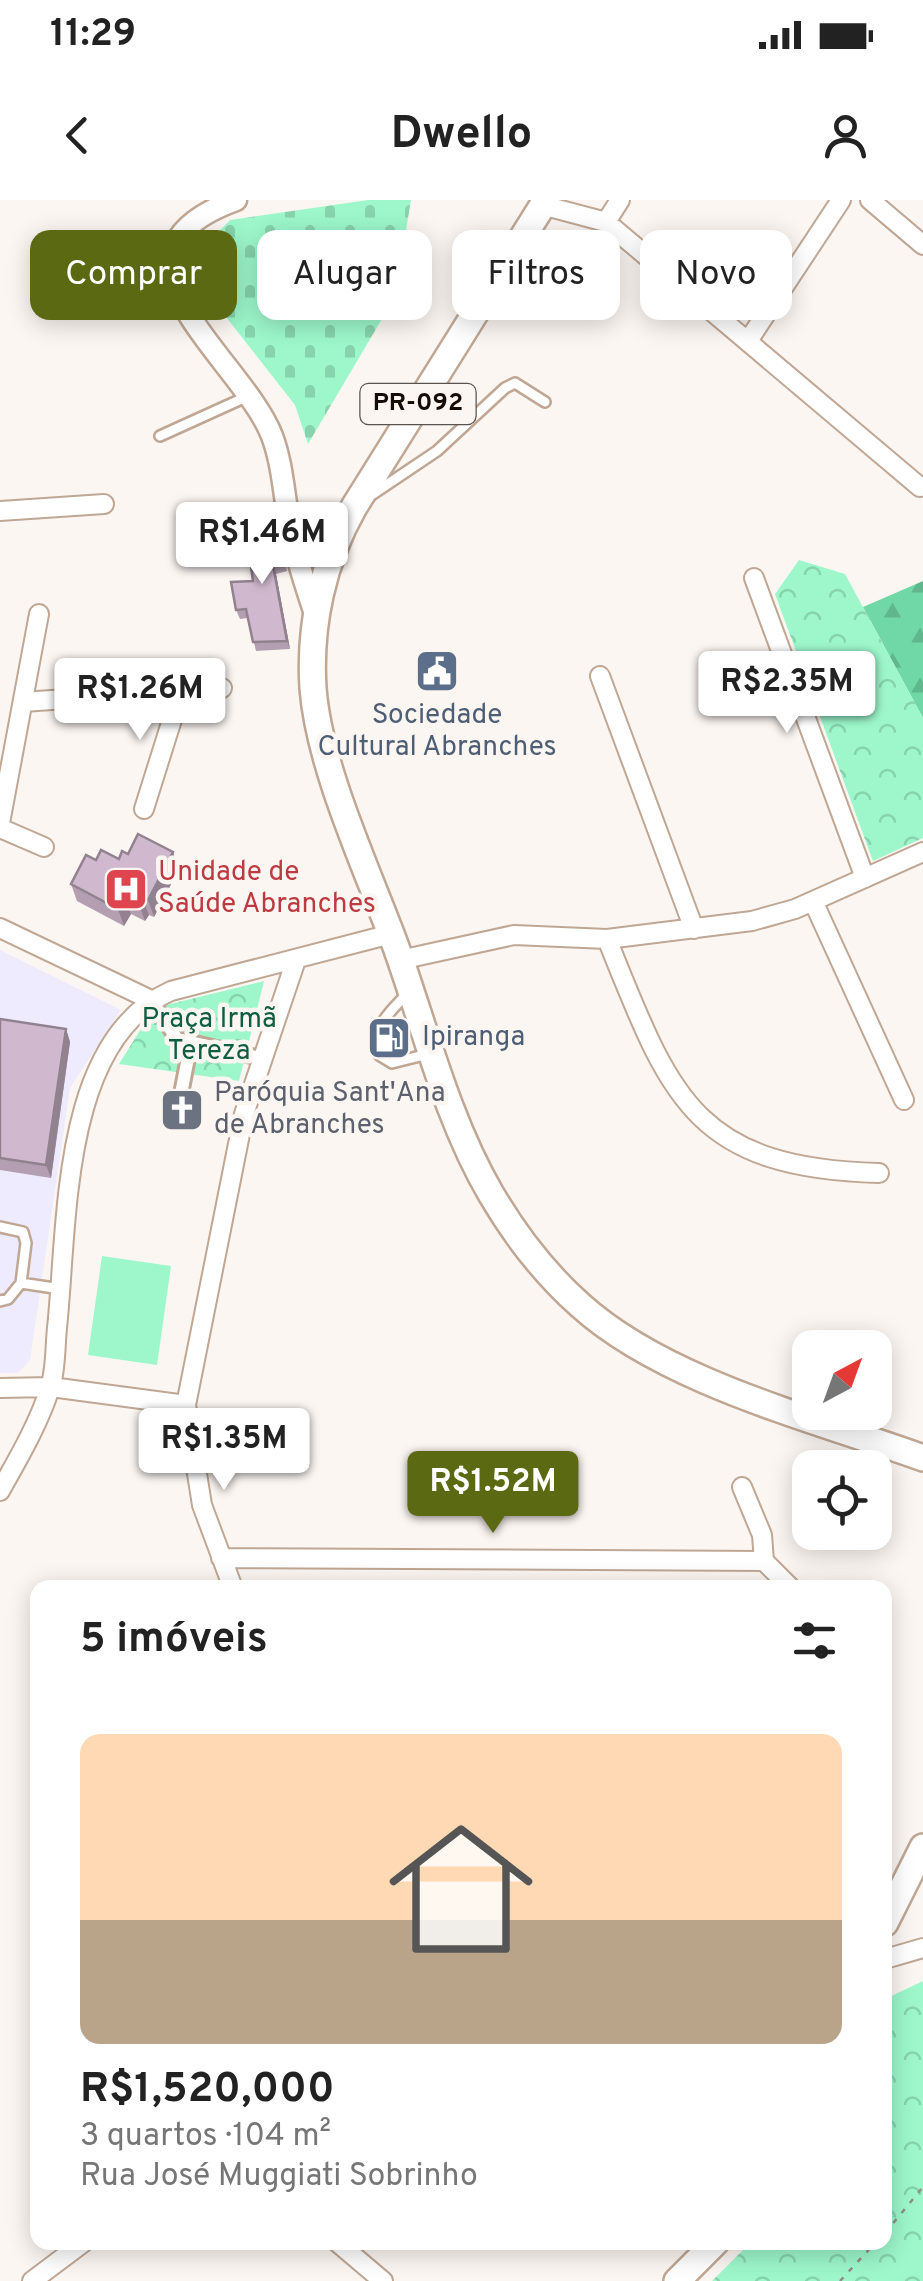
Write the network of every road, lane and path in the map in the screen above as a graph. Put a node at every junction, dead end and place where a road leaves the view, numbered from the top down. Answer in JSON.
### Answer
{"nodes":[{"id":1,"x":236,"y":200,"type":"edge"},
{"id":2,"x":620,"y":200,"type":"edge"},
{"id":3,"x":840,"y":200,"type":"edge"},
{"id":4,"x":870,"y":200,"type":"edge"},
{"id":5,"x":544,"y":202,"type":"edge"},
{"id":6,"x":203,"y":206,"type":"edge"},
{"id":7,"x":606,"y":222,"type":"junction"},
{"id":8,"x":923,"y":245,"type":"edge"},
{"id":9,"x":748,"y":341,"type":"junction"},
{"id":10,"x":248,"y":396,"type":"junction"},
{"id":11,"x":545,"y":402,"type":"dead end"},
{"id":12,"x":160,"y":436,"type":"dead end"},
{"id":13,"x":920,"y":487,"type":"dead end"},
{"id":14,"x":104,"y":504,"type":"dead end"},
{"id":15,"x":354,"y":506,"type":"junction"},
{"id":16,"x":0,"y":511,"type":"edge"},
{"id":17,"x":754,"y":578,"type":"dead end"},
{"id":18,"x":39,"y":614,"type":"dead end"},
{"id":19,"x":316,"y":619,"type":"junction"},
{"id":20,"x":600,"y":676,"type":"dead end"},
{"id":21,"x":222,"y":688,"type":"dead end"},
{"id":22,"x":180,"y":691,"type":"junction"},
{"id":23,"x":23,"y":702,"type":"junction"},
{"id":24,"x":144,"y":809,"type":"dead end"},
{"id":25,"x":0,"y":825,"type":"edge"},
{"id":26,"x":44,"y":847,"type":"dead end"},
{"id":27,"x":923,"y":852,"type":"edge"},
{"id":28,"x":865,"y":878,"type":"junction"},
{"id":29,"x":814,"y":901,"type":"junction"},
{"id":30,"x":0,"y":928,"type":"edge"},
{"id":31,"x":694,"y":929,"type":"junction"},
{"id":32,"x":391,"y":934,"type":"junction"},
{"id":33,"x":607,"y":939,"type":"junction"},
{"id":34,"x":296,"y":960,"type":"junction"},
{"id":35,"x":400,"y":960,"type":"junction"},
{"id":36,"x":411,"y":990,"type":"junction"},
{"id":37,"x":151,"y":1000,"type":"junction"},
{"id":38,"x":191,"y":1042,"type":"junction"},
{"id":39,"x":434,"y":1053,"type":"junction"},
{"id":40,"x":260,"y":1058,"type":"junction"},
{"id":41,"x":181,"y":1094,"type":"dead end"},
{"id":42,"x":904,"y":1100,"type":"dead end"},
{"id":43,"x":880,"y":1174,"type":"dead end"},
{"id":44,"x":0,"y":1227,"type":"edge"},
{"id":45,"x":20,"y":1283,"type":"junction"},
{"id":46,"x":61,"y":1289,"type":"junction"},
{"id":47,"x":0,"y":1301,"type":"edge"},
{"id":48,"x":51,"y":1387,"type":"junction"},
{"id":49,"x":0,"y":1388,"type":"edge"},
{"id":50,"x":186,"y":1404,"type":"junction"},
{"id":51,"x":923,"y":1458,"type":"edge"},
{"id":52,"x":742,"y":1487,"type":"dead end"},
{"id":53,"x":0,"y":1491,"type":"edge"},
{"id":54,"x":220,"y":1558,"type":"junction"},
{"id":55,"x":764,"y":1561,"type":"junction"},
{"id":56,"x":229,"y":1580,"type":"edge"},
{"id":57,"x":782,"y":1580,"type":"edge"},
{"id":58,"x":923,"y":1847,"type":"edge"},
{"id":59,"x":892,"y":1909,"type":"edge"},
{"id":60,"x":923,"y":1948,"type":"edge"},
{"id":61,"x":892,"y":1957,"type":"edge"},
{"id":62,"x":923,"y":2188,"type":"edge"},
{"id":63,"x":892,"y":2225,"type":"edge"},
{"id":64,"x":73,"y":2250,"type":"edge"},
{"id":65,"x":346,"y":2250,"type":"edge"},
{"id":66,"x":708,"y":2250,"type":"edge"},
{"id":67,"x":869,"y":2250,"type":"edge"},
{"id":68,"x":32,"y":2281,"type":"edge"},
{"id":69,"x":383,"y":2281,"type":"edge"},
{"id":70,"x":677,"y":2281,"type":"edge"},
{"id":71,"x":840,"y":2281,"type":"edge"}],
"edges":[{"from":1,"to":6,"type":"street"},
{"from":2,"to":7,"type":"street"},
{"from":3,"to":9,"type":"street"},
{"from":4,"to":8,"type":"street"},
{"from":5,"to":7,"type":"street"},
{"from":5,"to":15,"type":"main road","number":"PR-092"},
{"from":6,"to":10,"type":"street"},
{"from":7,"to":9,"type":"street"},
{"from":9,"to":13,"type":"street"},
{"from":10,"to":12,"type":"lane"},
{"from":10,"to":19,"type":"street"},
{"from":11,"to":15,"type":"lane"},
{"from":14,"to":16,"type":"street"},
{"from":15,"to":19,"type":"main road","number":"PR-092"},
{"from":17,"to":28,"type":"street"},
{"from":18,"to":23,"type":"street"},
{"from":19,"to":32,"type":"main road"},
{"from":20,"to":31,"type":"street"},
{"from":21,"to":22,"type":"street"},
{"from":22,"to":23,"type":"street"},
{"from":22,"to":24,"type":"street"},
{"from":23,"to":25,"type":"street"},
{"from":25,"to":26,"type":"street"},
{"from":27,"to":28,"type":"street"},
{"from":28,"to":29,"type":"street"},
{"from":29,"to":31,"type":"street"},
{"from":29,"to":42,"type":"street"},
{"from":30,"to":37,"type":"street"},
{"from":31,"to":33,"type":"street"},
{"from":32,"to":34,"type":"street"},
{"from":32,"to":35,"type":"main road"},
{"from":33,"to":35,"type":"street"},
{"from":33,"to":43,"type":"street"},
{"from":34,"to":37,"type":"street"},
{"from":34,"to":40,"type":"street"},
{"from":35,"to":36,"type":"main road"},
{"from":36,"to":39,"type":"main road"},
{"from":36,"to":39,"type":"lane"},
{"from":37,"to":38,"type":"street"},
{"from":37,"to":46,"type":"street"},
{"from":38,"to":40,"type":"street"},
{"from":38,"to":41,"type":"street"},
{"from":39,"to":51,"type":"main road"},
{"from":40,"to":50,"type":"street"},
{"from":44,"to":45,"type":"lane"},
{"from":45,"to":46,"type":"lane"},
{"from":45,"to":47,"type":"lane"},
{"from":46,"to":48,"type":"street"},
{"from":48,"to":49,"type":"street"},
{"from":48,"to":50,"type":"street"},
{"from":48,"to":53,"type":"street"},
{"from":50,"to":54,"type":"street"},
{"from":52,"to":55,"type":"street"},
{"from":54,"to":55,"type":"street"},
{"from":54,"to":56,"type":"street"},
{"from":55,"to":57,"type":"street"},
{"from":58,"to":59,"type":"main road"},
{"from":60,"to":61,"type":"street"},
{"from":62,"to":63,"type":"path"},
{"from":64,"to":68,"type":"street"},
{"from":65,"to":69,"type":"street"},
{"from":66,"to":70,"type":"main road"},
{"from":67,"to":71,"type":"path"}]}
